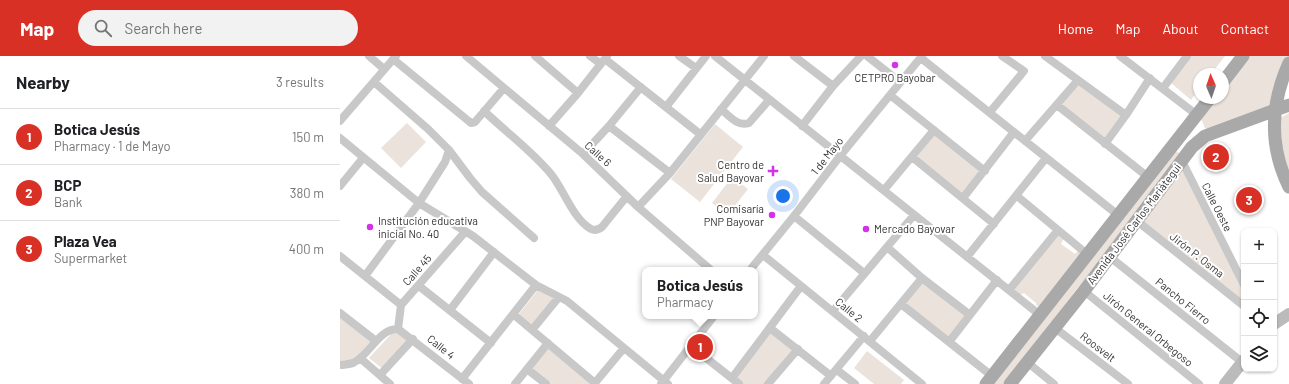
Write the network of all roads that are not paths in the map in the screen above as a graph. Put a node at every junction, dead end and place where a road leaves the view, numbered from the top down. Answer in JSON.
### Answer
{"nodes":[{"id":1,"x":369,"y":56,"type":"edge"},
{"id":2,"x":466,"y":56,"type":"edge"},
{"id":3,"x":590,"y":56,"type":"edge"},
{"id":4,"x":679,"y":56,"type":"edge"},
{"id":5,"x":706,"y":56,"type":"edge"},
{"id":6,"x":715,"y":56,"type":"edge"},
{"id":7,"x":764,"y":56,"type":"edge"},
{"id":8,"x":794,"y":56,"type":"edge"},
{"id":9,"x":861,"y":56,"type":"edge"},
{"id":10,"x":867,"y":56,"type":"edge"},
{"id":11,"x":1002,"y":56,"type":"edge"},
{"id":12,"x":1045,"y":56,"type":"edge"},
{"id":13,"x":1187,"y":56,"type":"edge"},
{"id":14,"x":1243,"y":56,"type":"edge"},
{"id":15,"x":395,"y":57,"type":"edge"},
{"id":16,"x":538,"y":57,"type":"edge"},
{"id":17,"x":922,"y":57,"type":"edge"},
{"id":18,"x":1121,"y":57,"type":"edge"},
{"id":19,"x":689,"y":59,"type":"edge"},
{"id":20,"x":604,"y":60,"type":"edge"},
{"id":21,"x":1289,"y":63,"type":"edge"},
{"id":22,"x":696,"y":68,"type":"junction"},
{"id":23,"x":384,"y":70,"type":"junction"},
{"id":24,"x":1229,"y":74,"type":"edge"},
{"id":25,"x":1150,"y":78,"type":"junction"},
{"id":26,"x":745,"y":80,"type":"junction"},
{"id":27,"x":1078,"y":80,"type":"junction"},
{"id":28,"x":374,"y":82,"type":"junction"},
{"id":29,"x":900,"y":82,"type":"junction"},
{"id":30,"x":833,"y":86,"type":"junction"},
{"id":31,"x":641,"y":87,"type":"junction"},
{"id":32,"x":504,"y":88,"type":"junction"},
{"id":33,"x":1163,"y":88,"type":"junction"},
{"id":34,"x":578,"y":93,"type":"junction"},
{"id":35,"x":890,"y":95,"type":"junction"},
{"id":36,"x":769,"y":100,"type":"junction"},
{"id":37,"x":1205,"y":104,"type":"edge"},
{"id":38,"x":1057,"y":105,"type":"junction"},
{"id":39,"x":1289,"y":105,"type":"edge"},
{"id":40,"x":666,"y":107,"type":"junction"},
{"id":41,"x":721,"y":109,"type":"junction"},
{"id":42,"x":484,"y":111,"type":"junction"},
{"id":43,"x":1275,"y":111,"type":"junction"},
{"id":44,"x":990,"y":112,"type":"junction"},
{"id":45,"x":1126,"y":115,"type":"junction"},
{"id":46,"x":1197,"y":115,"type":"junction"},
{"id":47,"x":340,"y":121,"type":"edge"},
{"id":48,"x":549,"y":126,"type":"junction"},
{"id":49,"x":609,"y":126,"type":"junction"},
{"id":50,"x":802,"y":126,"type":"junction"},
{"id":51,"x":934,"y":130,"type":"junction"},
{"id":52,"x":1014,"y":132,"type":"junction"},
{"id":53,"x":700,"y":134,"type":"junction"},
{"id":54,"x":1205,"y":136,"type":"junction"},
{"id":55,"x":340,"y":138,"type":"edge"},
{"id":56,"x":1025,"y":141,"type":"junction"},
{"id":57,"x":1175,"y":143,"type":"junction"},
{"id":58,"x":1105,"y":144,"type":"junction"},
{"id":59,"x":449,"y":150,"type":"junction"},
{"id":60,"x":583,"y":154,"type":"junction"},
{"id":61,"x":840,"y":156,"type":"junction"},
{"id":62,"x":912,"y":157,"type":"junction"},
{"id":63,"x":1185,"y":157,"type":"junction"},
{"id":64,"x":363,"y":158,"type":"junction"},
{"id":65,"x":1046,"y":158,"type":"junction"},
{"id":66,"x":985,"y":171,"type":"junction"},
{"id":67,"x":670,"y":172,"type":"junction"},
{"id":68,"x":1148,"y":177,"type":"junction"},
{"id":69,"x":340,"y":186,"type":"edge"},
{"id":70,"x":1289,"y":187,"type":"edge"},
{"id":71,"x":884,"y":190,"type":"junction"},
{"id":72,"x":627,"y":196,"type":"junction"},
{"id":73,"x":1017,"y":196,"type":"junction"},
{"id":74,"x":964,"y":198,"type":"junction"},
{"id":75,"x":419,"y":203,"type":"junction"},
{"id":76,"x":638,"y":207,"type":"junction"},
{"id":77,"x":914,"y":215,"type":"junction"},
{"id":78,"x":1118,"y":215,"type":"junction"},
{"id":79,"x":794,"y":216,"type":"junction"},
{"id":80,"x":1137,"y":221,"type":"junction"},
{"id":81,"x":994,"y":224,"type":"junction"},
{"id":82,"x":1058,"y":230,"type":"junction"},
{"id":83,"x":465,"y":232,"type":"junction"},
{"id":84,"x":534,"y":238,"type":"dead end"},
{"id":85,"x":886,"y":247,"type":"junction"},
{"id":86,"x":494,"y":252,"type":"junction"},
{"id":87,"x":1087,"y":254,"type":"junction"},
{"id":88,"x":763,"y":255,"type":"junction"},
{"id":89,"x":340,"y":256,"type":"edge"},
{"id":90,"x":967,"y":257,"type":"junction"},
{"id":91,"x":1110,"y":257,"type":"junction"},
{"id":92,"x":708,"y":267,"type":"edge"},
{"id":93,"x":753,"y":267,"type":"edge"},
{"id":94,"x":864,"y":273,"type":"junction"},
{"id":95,"x":365,"y":276,"type":"junction"},
{"id":96,"x":922,"y":278,"type":"junction"},
{"id":97,"x":1241,"y":278,"type":"edge"},
{"id":98,"x":997,"y":280,"type":"junction"},
{"id":99,"x":536,"y":285,"type":"junction"},
{"id":100,"x":419,"y":286,"type":"junction"},
{"id":101,"x":801,"y":286,"type":"junction"},
{"id":102,"x":1009,"y":290,"type":"junction"},
{"id":103,"x":1084,"y":291,"type":"junction"},
{"id":104,"x":559,"y":297,"type":"junction"},
{"id":105,"x":901,"y":304,"type":"junction"},
{"id":106,"x":1241,"y":304,"type":"edge"},
{"id":107,"x":401,"y":305,"type":"junction"},
{"id":108,"x":450,"y":310,"type":"junction"},
{"id":109,"x":833,"y":311,"type":"junction"},
{"id":110,"x":340,"y":313,"type":"edge"},
{"id":111,"x":513,"y":314,"type":"junction"},
{"id":112,"x":1040,"y":314,"type":"junction"},
{"id":113,"x":1289,"y":314,"type":"edge"},
{"id":114,"x":970,"y":315,"type":"junction"},
{"id":115,"x":712,"y":319,"type":"edge"},
{"id":116,"x":1277,"y":322,"type":"edge"},
{"id":117,"x":770,"y":328,"type":"junction"},
{"id":118,"x":1055,"y":328,"type":"junction"},
{"id":119,"x":398,"y":329,"type":"junction"},
{"id":120,"x":532,"y":330,"type":"junction"},
{"id":121,"x":413,"y":339,"type":"junction"},
{"id":122,"x":867,"y":339,"type":"junction"},
{"id":123,"x":376,"y":341,"type":"junction"},
{"id":124,"x":491,"y":342,"type":"junction"},
{"id":125,"x":949,"y":342,"type":"junction"},
{"id":126,"x":548,"y":343,"type":"junction"},
{"id":127,"x":691,"y":346,"type":"junction"},
{"id":128,"x":624,"y":348,"type":"junction"},
{"id":129,"x":798,"y":348,"type":"junction"},
{"id":130,"x":360,"y":358,"type":"junction"},
{"id":131,"x":1241,"y":359,"type":"edge"},
{"id":132,"x":1027,"y":362,"type":"junction"},
{"id":133,"x":1241,"y":364,"type":"edge"},
{"id":134,"x":340,"y":365,"type":"edge"},
{"id":135,"x":527,"y":369,"type":"junction"},
{"id":136,"x":834,"y":373,"type":"junction"},
{"id":137,"x":380,"y":375,"type":"junction"},
{"id":138,"x":732,"y":378,"type":"junction"},
{"id":139,"x":988,"y":380,"type":"edge"},
{"id":140,"x":465,"y":381,"type":"edge"},
{"id":141,"x":664,"y":383,"type":"edge"},
{"id":142,"x":390,"y":384,"type":"edge"},
{"id":143,"x":515,"y":384,"type":"edge"},
{"id":144,"x":546,"y":384,"type":"edge"},
{"id":145,"x":594,"y":384,"type":"edge"},
{"id":146,"x":739,"y":384,"type":"edge"},
{"id":147,"x":768,"y":384,"type":"edge"},
{"id":148,"x":824,"y":384,"type":"edge"},
{"id":149,"x":855,"y":384,"type":"edge"},
{"id":150,"x":922,"y":384,"type":"edge"},
{"id":151,"x":1010,"y":384,"type":"edge"},
{"id":152,"x":1054,"y":384,"type":"edge"},
{"id":153,"x":1128,"y":384,"type":"edge"},
{"id":154,"x":1199,"y":384,"type":"edge"},
{"id":155,"x":1225,"y":384,"type":"edge"}],
"edges":[{"from":1,"to":23,"type":"street"},
{"from":2,"to":32,"type":"street","name":"Calle 6"},
{"from":3,"to":20,"type":"street"},
{"from":4,"to":19,"type":"street"},
{"from":5,"to":22,"type":"street"},
{"from":6,"to":26,"type":"street"},
{"from":7,"to":26,"type":"street"},
{"from":8,"to":30,"type":"street"},
{"from":9,"to":30,"type":"street"},
{"from":10,"to":29,"type":"street"},
{"from":11,"to":44,"type":"street"},
{"from":12,"to":27,"type":"street"},
{"from":13,"to":33,"type":"street"},
{"from":14,"to":24,"type":"main road"},
{"from":15,"to":23,"type":"street"},
{"from":15,"to":42,"type":"street"},
{"from":16,"to":34,"type":"street"},
{"from":17,"to":29,"type":"street","name":"1 de Mayo"},
{"from":17,"to":44,"type":"street"},
{"from":18,"to":25,"type":"street"},
{"from":19,"to":22,"type":"street"},
{"from":20,"to":31,"type":"street"},
{"from":20,"to":34,"type":"street"},
{"from":21,"to":43,"type":"main road"},
{"from":22,"to":40,"type":"street"},
{"from":23,"to":28,"type":"street"},
{"from":25,"to":33,"type":"street"},
{"from":25,"to":45,"type":"street"},
{"from":26,"to":36,"type":"street"},
{"from":26,"to":41,"type":"street"},
{"from":27,"to":38,"type":"street"},
{"from":27,"to":45,"type":"street"},
{"from":28,"to":47,"type":"street"},
{"from":28,"to":59,"type":"street"},
{"from":29,"to":35,"type":"street","name":"1 de Mayo"},
{"from":30,"to":50,"type":"street"},
{"from":31,"to":40,"type":"street"},
{"from":31,"to":49,"type":"street"},
{"from":32,"to":42,"type":"street"},
{"from":32,"to":48,"type":"street","name":"Calle 6"},
{"from":33,"to":46,"type":"street"},
{"from":34,"to":48,"type":"street"},
{"from":35,"to":51,"type":"street"},
{"from":35,"to":61,"type":"street","name":"1 de Mayo"},
{"from":36,"to":41,"type":"street"},
{"from":36,"to":50,"type":"street"},
{"from":37,"to":46,"type":"main road","name":"Avenida José Carlos Mariátegui"},
{"from":38,"to":56,"type":"street"},
{"from":38,"to":58,"type":"street"},
{"from":39,"to":43,"type":"main road","name":"Avenida José Carlos Mariátegui"},
{"from":40,"to":53,"type":"street"},
{"from":41,"to":53,"type":"street"},
{"from":42,"to":72,"type":"street"},
{"from":43,"to":54,"type":"main road","name":"Avenida José Carlos Mariátegui"},
{"from":43,"to":70,"type":"main road"},
{"from":44,"to":52,"type":"street"},
{"from":45,"to":58,"type":"street"},
{"from":46,"to":54,"type":"main road"},
{"from":46,"to":57,"type":"main road","name":"Avenida José Carlos Mariátegui"},
{"from":48,"to":60,"type":"street","name":"Calle 6"},
{"from":49,"to":60,"type":"street"},
{"from":49,"to":67,"type":"street"},
{"from":50,"to":61,"type":"street"},
{"from":51,"to":62,"type":"street"},
{"from":51,"to":66,"type":"street"},
{"from":52,"to":56,"type":"street"},
{"from":52,"to":66,"type":"street"},
{"from":53,"to":67,"type":"street"},
{"from":54,"to":63,"type":"main road","name":"Avenida José Carlos Mariátegui"},
{"from":55,"to":64,"type":"street"},
{"from":56,"to":65,"type":"street"},
{"from":57,"to":63,"type":"main road"},
{"from":57,"to":68,"type":"main road","name":"Avenida José Carlos Mariátegui"},
{"from":58,"to":68,"type":"street"},
{"from":59,"to":75,"type":"street"},
{"from":59,"to":84,"type":"street"},
{"from":60,"to":72,"type":"street","name":"Calle 6"},
{"from":61,"to":71,"type":"street"},
{"from":61,"to":79,"type":"street","name":"1 de Mayo"},
{"from":62,"to":71,"type":"street"},
{"from":62,"to":74,"type":"street"},
{"from":63,"to":80,"type":"main road","name":"Avenida José Carlos Mariátegui"},
{"from":63,"to":97,"type":"street","name":"Calle Oeste"},
{"from":64,"to":69,"type":"street"},
{"from":64,"to":75,"type":"street"},
{"from":65,"to":73,"type":"street"},
{"from":65,"to":78,"type":"street"},
{"from":66,"to":74,"type":"street"},
{"from":67,"to":76,"type":"street"},
{"from":68,"to":78,"type":"main road","name":"Avenida José Carlos Mariátegui"},
{"from":71,"to":77,"type":"street"},
{"from":72,"to":76,"type":"street","name":"Calle 6"},
{"from":73,"to":81,"type":"street"},
{"from":73,"to":82,"type":"street"},
{"from":74,"to":81,"type":"street"},
{"from":75,"to":83,"type":"street"},
{"from":75,"to":95,"type":"street"},
{"from":76,"to":92,"type":"street","name":"Calle 6"},
{"from":77,"to":85,"type":"street"},
{"from":77,"to":90,"type":"street"},
{"from":78,"to":87,"type":"main road","name":"Avenida José Carlos Mariátegui"},
{"from":79,"to":88,"type":"street","name":"1 de Mayo"},
{"from":79,"to":94,"type":"street"},
{"from":80,"to":91,"type":"main road","name":"Avenida José Carlos Mariátegui"},
{"from":80,"to":106,"type":"street","name":"Jirón P. Osma"},
{"from":81,"to":90,"type":"street"},
{"from":82,"to":87,"type":"street"},
{"from":82,"to":102,"type":"street"},
{"from":83,"to":86,"type":"street"},
{"from":83,"to":100,"type":"street","name":"Calle 45"},
{"from":85,"to":94,"type":"street"},
{"from":85,"to":96,"type":"street"},
{"from":86,"to":99,"type":"street"},
{"from":86,"to":108,"type":"street"},
{"from":87,"to":112,"type":"main road","name":"Avenida José Carlos Mariátegui"},
{"from":88,"to":93,"type":"street","name":"1 de Mayo"},
{"from":88,"to":101,"type":"street","name":"Calle 2"},
{"from":89,"to":95,"type":"street"},
{"from":90,"to":98,"type":"street"},
{"from":91,"to":103,"type":"main road","name":"Avenida José Carlos Mariátegui"},
{"from":91,"to":131,"type":"street","name":"Pancho Fierro"},
{"from":94,"to":109,"type":"street"},
{"from":95,"to":107,"type":"street"},
{"from":96,"to":105,"type":"street"},
{"from":96,"to":114,"type":"street"},
{"from":98,"to":102,"type":"street"},
{"from":98,"to":114,"type":"street"},
{"from":99,"to":104,"type":"street"},
{"from":99,"to":111,"type":"street"},
{"from":100,"to":107,"type":"street","name":"Calle 45"},
{"from":100,"to":108,"type":"street"},
{"from":101,"to":109,"type":"street","name":"Calle 2"},
{"from":101,"to":117,"type":"street"},
{"from":102,"to":112,"type":"street"},
{"from":103,"to":118,"type":"main road","name":"Avenida José Carlos Mariátegui"},
{"from":103,"to":154,"type":"street","name":"Jirón General Orbegoso"},
{"from":104,"to":120,"type":"street"},
{"from":104,"to":128,"type":"street"},
{"from":105,"to":122,"type":"street"},
{"from":105,"to":125,"type":"street"},
{"from":107,"to":119,"type":"street"},
{"from":108,"to":124,"type":"street"},
{"from":109,"to":122,"type":"street","name":"Calle 2"},
{"from":110,"to":123,"type":"street"},
{"from":111,"to":120,"type":"street"},
{"from":111,"to":124,"type":"street"},
{"from":112,"to":139,"type":"main road","name":"Avenida José Carlos Mariátegui"},
{"from":113,"to":116,"type":"street"},
{"from":114,"to":125,"type":"street"},
{"from":115,"to":127,"type":"street"},
{"from":117,"to":129,"type":"street"},
{"from":117,"to":138,"type":"street"},
{"from":118,"to":132,"type":"main road","name":"Avenida José Carlos Mariátegui"},
{"from":118,"to":153,"type":"street","name":"Roosvelt"},
{"from":119,"to":121,"type":"street","name":"Calle 4"},
{"from":119,"to":123,"type":"street"},
{"from":120,"to":126,"type":"street"},
{"from":121,"to":137,"type":"street"},
{"from":121,"to":140,"type":"street","name":"Calle 4"},
{"from":122,"to":136,"type":"street"},
{"from":122,"to":150,"type":"street","name":"Calle 2"},
{"from":123,"to":130,"type":"street"},
{"from":124,"to":140,"type":"street"},
{"from":125,"to":139,"type":"street"},
{"from":126,"to":135,"type":"street"},
{"from":126,"to":145,"type":"street"},
{"from":127,"to":138,"type":"street"},
{"from":127,"to":141,"type":"street"},
{"from":128,"to":141,"type":"street"},
{"from":128,"to":145,"type":"street"},
{"from":129,"to":136,"type":"street"},
{"from":129,"to":147,"type":"street"},
{"from":130,"to":134,"type":"street"},
{"from":130,"to":137,"type":"street"},
{"from":132,"to":151,"type":"main road","name":"Avenida José Carlos Mariátegui"},
{"from":132,"to":152,"type":"street"},
{"from":133,"to":155,"type":"street"},
{"from":135,"to":143,"type":"street"},
{"from":135,"to":144,"type":"street"},
{"from":136,"to":148,"type":"street"},
{"from":136,"to":149,"type":"street"},
{"from":137,"to":142,"type":"street"},
{"from":138,"to":146,"type":"street"}]}
